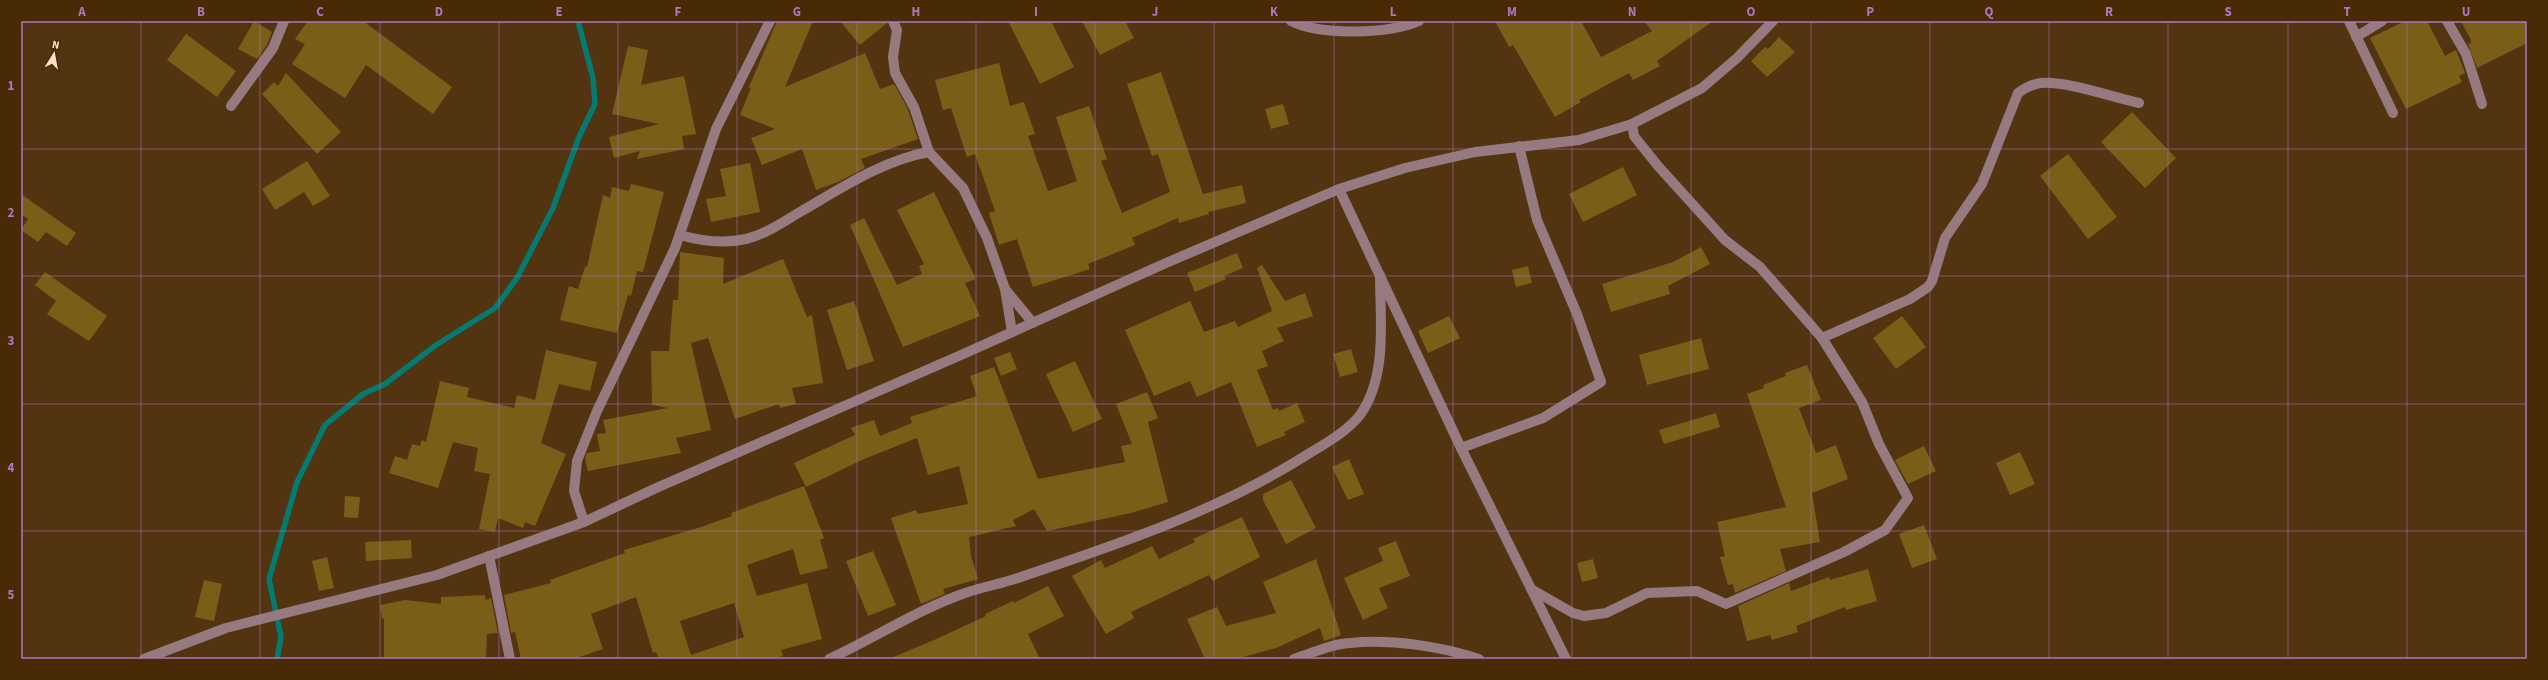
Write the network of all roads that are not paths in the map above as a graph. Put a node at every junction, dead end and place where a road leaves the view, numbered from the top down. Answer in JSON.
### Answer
{"nodes":[{"id":1,"x":284,"y":21,"type":"edge"},
{"id":2,"x":770,"y":21,"type":"edge"},
{"id":3,"x":893,"y":21,"type":"edge"},
{"id":4,"x":1291,"y":21,"type":"edge"},
{"id":5,"x":1338,"y":21,"type":"edge"},
{"id":6,"x":1419,"y":21,"type":"edge"},
{"id":7,"x":1773,"y":21,"type":"edge"},
{"id":8,"x":2349,"y":21,"type":"edge"},
{"id":9,"x":2382,"y":21,"type":"edge"},
{"id":10,"x":2447,"y":21,"type":"edge"},
{"id":11,"x":1331,"y":30,"type":"junction"},
{"id":12,"x":2356,"y":37,"type":"junction"},
{"id":13,"x":2139,"y":103,"type":"dead end"},
{"id":14,"x":2482,"y":104,"type":"dead end"},
{"id":15,"x":231,"y":106,"type":"dead end"},
{"id":16,"x":2392,"y":113,"type":"dead end"},
{"id":17,"x":1632,"y":124,"type":"junction"},
{"id":18,"x":1518,"y":146,"type":"junction"},
{"id":19,"x":929,"y":152,"type":"junction"},
{"id":20,"x":1339,"y":189,"type":"junction"},
{"id":21,"x":680,"y":235,"type":"junction"},
{"id":22,"x":1380,"y":275,"type":"junction"},
{"id":23,"x":1005,"y":289,"type":"junction"},
{"id":24,"x":1033,"y":323,"type":"junction"},
{"id":25,"x":1012,"y":332,"type":"junction"},
{"id":26,"x":1822,"y":338,"type":"junction"},
{"id":27,"x":1461,"y":448,"type":"junction"},
{"id":28,"x":584,"y":522,"type":"junction"},
{"id":29,"x":489,"y":556,"type":"junction"},
{"id":30,"x":1531,"y":589,"type":"junction"},
{"id":31,"x":144,"y":659,"type":"edge"},
{"id":32,"x":510,"y":659,"type":"edge"},
{"id":33,"x":829,"y":659,"type":"edge"},
{"id":34,"x":1294,"y":659,"type":"edge"},
{"id":35,"x":1479,"y":659,"type":"edge"},
{"id":36,"x":1566,"y":659,"type":"edge"}],
"edges":[{"from":1,"to":15,"type":"street"},
{"from":2,"to":21,"type":"street"},
{"from":3,"to":19,"type":"street"},
{"from":4,"to":11,"type":"street"},
{"from":5,"to":11,"type":"street"},
{"from":6,"to":11,"type":"street"},
{"from":7,"to":17,"type":"street"},
{"from":8,"to":12,"type":"street"},
{"from":9,"to":12,"type":"street"},
{"from":10,"to":14,"type":"street"},
{"from":12,"to":16,"type":"street"},
{"from":13,"to":26,"type":"street"},
{"from":17,"to":18,"type":"street"},
{"from":17,"to":26,"type":"street"},
{"from":18,"to":20,"type":"street"},
{"from":18,"to":27,"type":"street"},
{"from":19,"to":21,"type":"street"},
{"from":19,"to":23,"type":"street"},
{"from":20,"to":22,"type":"street"},
{"from":20,"to":24,"type":"street"},
{"from":21,"to":28,"type":"street"},
{"from":22,"to":27,"type":"street"},
{"from":22,"to":33,"type":"street"},
{"from":23,"to":24,"type":"street"},
{"from":23,"to":25,"type":"street"},
{"from":24,"to":25,"type":"street"},
{"from":25,"to":28,"type":"street"},
{"from":26,"to":30,"type":"street"},
{"from":27,"to":30,"type":"street"},
{"from":28,"to":29,"type":"street"},
{"from":29,"to":31,"type":"street"},
{"from":29,"to":32,"type":"street"},
{"from":30,"to":36,"type":"street"},
{"from":34,"to":35,"type":"street"}]}
